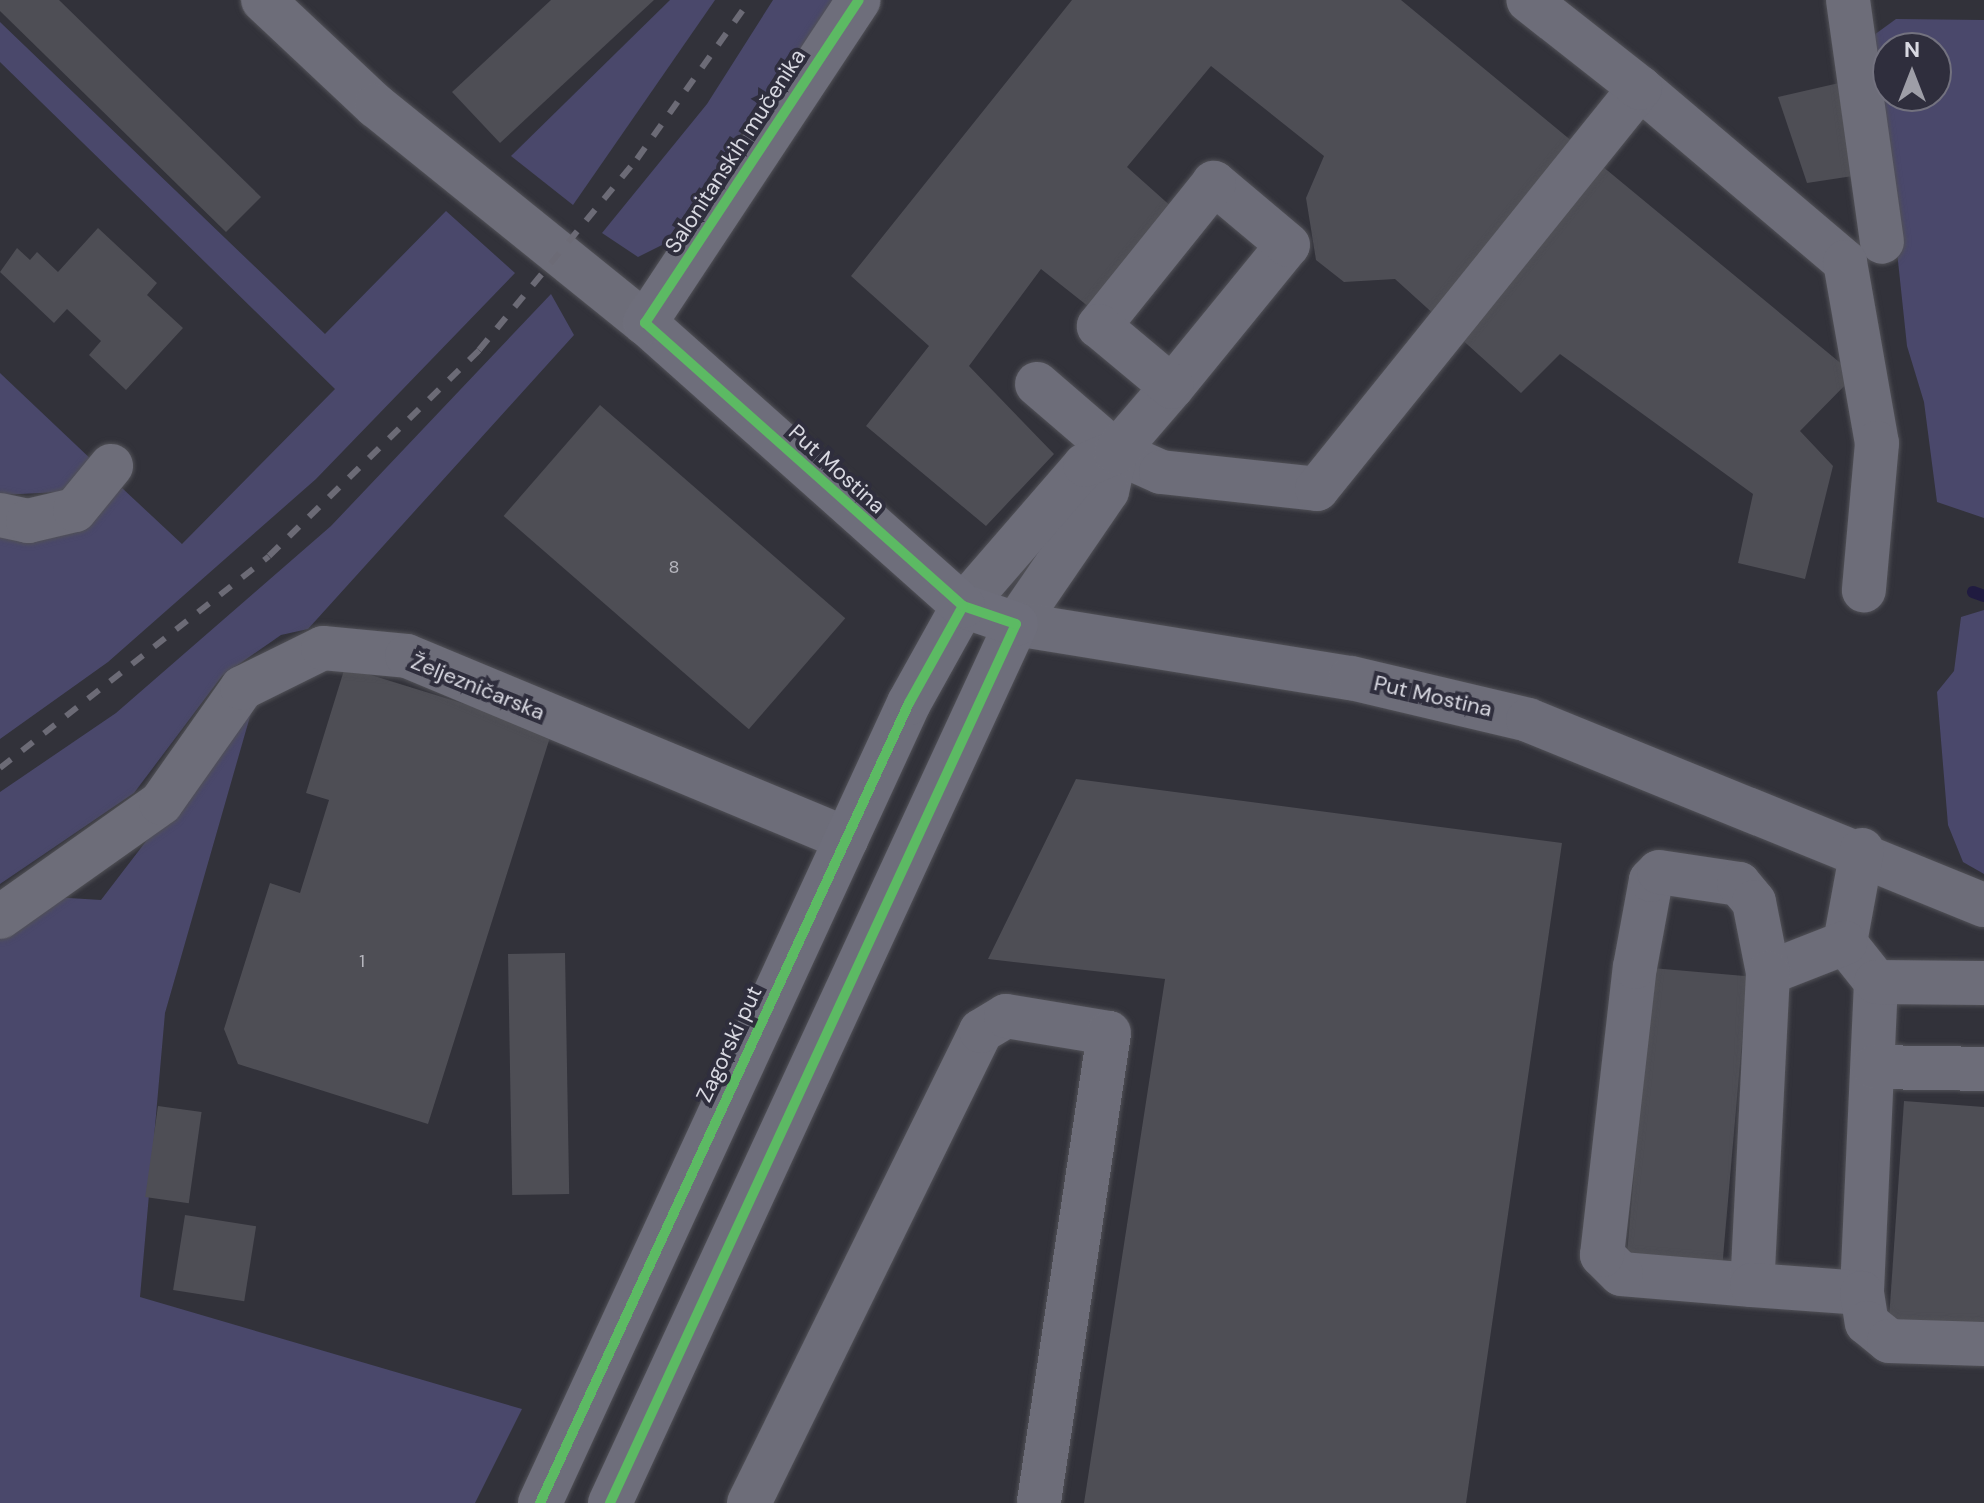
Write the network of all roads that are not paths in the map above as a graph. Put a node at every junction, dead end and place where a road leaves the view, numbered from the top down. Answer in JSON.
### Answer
{"nodes":[{"id":1,"x":859,"y":0,"type":"edge"},
{"id":2,"x":1528,"y":0,"type":"edge"},
{"id":3,"x":1848,"y":0,"type":"edge"},
{"id":4,"x":275,"y":4,"type":"edge"},
{"id":5,"x":1640,"y":88,"type":"junction"},
{"id":6,"x":1882,"y":242,"type":"dead end"},
{"id":7,"x":645,"y":323,"type":"junction"},
{"id":8,"x":1037,"y":384,"type":"dead end"},
{"id":9,"x":1172,"y":387,"type":"junction"},
{"id":10,"x":1116,"y":452,"type":"junction"},
{"id":11,"x":111,"y":466,"type":"dead end"},
{"id":12,"x":0,"y":515,"type":"edge"},
{"id":13,"x":1864,"y":590,"type":"dead end"},
{"id":14,"x":963,"y":606,"type":"junction"},
{"id":15,"x":1016,"y":624,"type":"junction"},
{"id":16,"x":846,"y":839,"type":"junction"},
{"id":17,"x":1862,"y":850,"type":"junction"},
{"id":18,"x":1984,"y":905,"type":"edge"},
{"id":19,"x":0,"y":917,"type":"edge"},
{"id":20,"x":1845,"y":943,"type":"junction"},
{"id":21,"x":1768,"y":973,"type":"junction"},
{"id":22,"x":1876,"y":982,"type":"junction"},
{"id":23,"x":1984,"y":983,"type":"edge"},
{"id":24,"x":1874,"y":1067,"type":"junction"},
{"id":25,"x":1984,"y":1069,"type":"edge"},
{"id":26,"x":1752,"y":1285,"type":"junction"},
{"id":27,"x":1862,"y":1293,"type":"junction"},
{"id":28,"x":1984,"y":1344,"type":"edge"},
{"id":29,"x":540,"y":1503,"type":"edge"},
{"id":30,"x":610,"y":1503,"type":"edge"},
{"id":31,"x":749,"y":1503,"type":"edge"},
{"id":32,"x":1039,"y":1503,"type":"edge"}],
"edges":[{"from":1,"to":7,"type":"main road","name":"Salonitanskih mučenika"},
{"from":2,"to":5,"type":"street"},
{"from":3,"to":6,"type":"street"},
{"from":4,"to":7,"type":"street","name":"Put Mostina"},
{"from":5,"to":10,"type":"street"},
{"from":5,"to":13,"type":"street"},
{"from":7,"to":14,"type":"main road","name":"Put Mostina"},
{"from":8,"to":10,"type":"street"},
{"from":9,"to":9,"type":"street"},
{"from":9,"to":10,"type":"street"},
{"from":10,"to":14,"type":"street"},
{"from":10,"to":15,"type":"street"},
{"from":11,"to":12,"type":"street"},
{"from":14,"to":15,"type":"main road","name":"Put Mostina"},
{"from":14,"to":16,"type":"main road","name":"Zagorski put"},
{"from":15,"to":17,"type":"street","name":"Put Mostina"},
{"from":15,"to":30,"type":"main road"},
{"from":16,"to":19,"type":"street","name":"Željezničarska"},
{"from":16,"to":29,"type":"main road","name":"Zagorski put"},
{"from":17,"to":18,"type":"street","name":"Put Mostina"},
{"from":17,"to":20,"type":"street"},
{"from":20,"to":21,"type":"street"},
{"from":20,"to":22,"type":"street"},
{"from":21,"to":26,"type":"street"},
{"from":21,"to":26,"type":"street"},
{"from":22,"to":23,"type":"street"},
{"from":22,"to":24,"type":"street"},
{"from":24,"to":25,"type":"street"},
{"from":24,"to":27,"type":"street"},
{"from":26,"to":27,"type":"street"},
{"from":27,"to":28,"type":"street"},
{"from":31,"to":32,"type":"street"}]}
